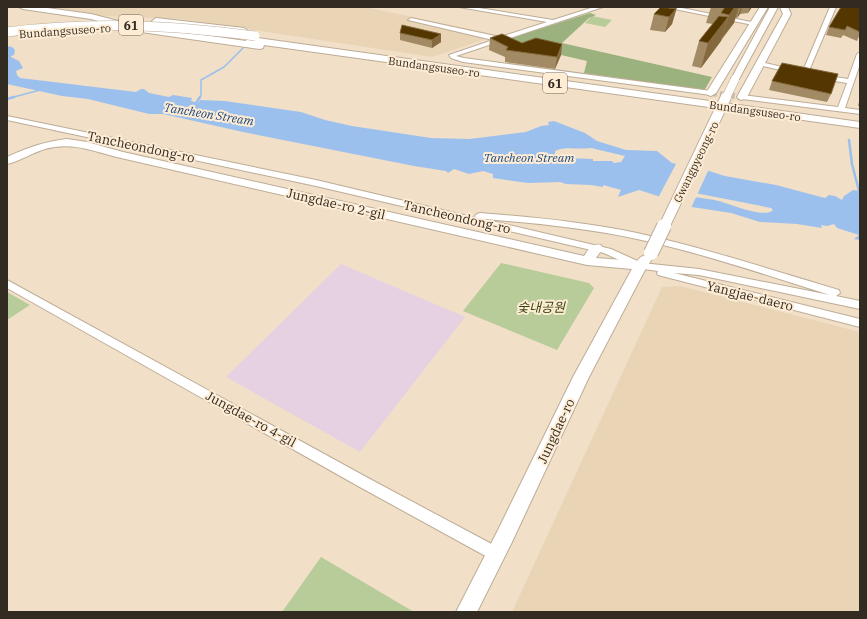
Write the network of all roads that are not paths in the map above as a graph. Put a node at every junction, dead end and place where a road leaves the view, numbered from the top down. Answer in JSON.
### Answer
{"nodes":[{"id":1,"x":23,"y":7,"type":"edge"},
{"id":2,"x":33,"y":7,"type":"edge"},
{"id":3,"x":462,"y":7,"type":"edge"},
{"id":4,"x":600,"y":7,"type":"edge"},
{"id":5,"x":668,"y":7,"type":"edge"},
{"id":6,"x":707,"y":7,"type":"edge"},
{"id":7,"x":764,"y":7,"type":"edge"},
{"id":8,"x":774,"y":7,"type":"edge"},
{"id":9,"x":784,"y":7,"type":"edge"},
{"id":10,"x":835,"y":8,"type":"edge"},
{"id":11,"x":702,"y":13,"type":"junction"},
{"id":12,"x":411,"y":20,"type":"dead end"},
{"id":13,"x":553,"y":21,"type":"junction"},
{"id":14,"x":753,"y":22,"type":"junction"},
{"id":15,"x":7,"y":32,"type":"edge"},
{"id":16,"x":7,"y":35,"type":"edge"},
{"id":17,"x":255,"y":36,"type":"junction"},
{"id":18,"x":499,"y":39,"type":"junction"},
{"id":19,"x":860,"y":54,"type":"edge"},
{"id":20,"x":399,"y":62,"type":"junction"},
{"id":21,"x":761,"y":64,"type":"junction"},
{"id":22,"x":805,"y":73,"type":"junction"},
{"id":23,"x":719,"y":80,"type":"junction"},
{"id":24,"x":750,"y":82,"type":"junction"},
{"id":25,"x":851,"y":82,"type":"junction"},
{"id":26,"x":711,"y":93,"type":"joint"},
{"id":27,"x":742,"y":97,"type":"joint"},
{"id":28,"x":841,"y":110,"type":"junction"},
{"id":29,"x":860,"y":112,"type":"edge"},
{"id":30,"x":7,"y":118,"type":"edge"},
{"id":31,"x":860,"y":120,"type":"edge"},
{"id":32,"x":7,"y":122,"type":"edge"},
{"id":33,"x":24,"y":122,"type":"junction"},
{"id":34,"x":860,"y":125,"type":"edge"},
{"id":35,"x":7,"y":161,"type":"edge"},
{"id":36,"x":446,"y":214,"type":"junction"},
{"id":37,"x":597,"y":248,"type":"junction"},
{"id":38,"x":651,"y":253,"type":"joint"},
{"id":39,"x":587,"y":261,"type":"junction"},
{"id":40,"x":640,"y":266,"type":"junction"},
{"id":41,"x":7,"y":283,"type":"edge"},
{"id":42,"x":860,"y":301,"type":"edge"},
{"id":43,"x":860,"y":305,"type":"edge"},
{"id":44,"x":860,"y":323,"type":"edge"},
{"id":45,"x":496,"y":554,"type":"junction"},
{"id":46,"x":466,"y":612,"type":"edge"}],
"edges":[{"from":1,"to":20,"type":"highway"},
{"from":2,"to":17,"type":"highway"},
{"from":3,"to":13,"type":"street"},
{"from":4,"to":13,"type":"street"},
{"from":5,"to":11,"type":"street"},
{"from":6,"to":11,"type":"street"},
{"from":7,"to":14,"type":"main road"},
{"from":8,"to":38,"type":"main road","name":"Gwangpyeong-ro","bridge":true},
{"from":9,"to":21,"type":"main road"},
{"from":10,"to":22,"type":"street"},
{"from":11,"to":14,"type":"street"},
{"from":12,"to":18,"type":"street"},
{"from":13,"to":18,"type":"street"},
{"from":14,"to":23,"type":"main road"},
{"from":15,"to":17,"type":"highway","name":"Bundangsuseo-ro","number":"61","bridge":true},
{"from":16,"to":17,"type":"highway","name":"Bundangsuseo-ro","number":"61","bridge":true},
{"from":17,"to":20,"type":"highway","name":"Bundangsuseo-ro","number":"61"},
{"from":17,"to":31,"type":"highway","name":"Bundangsuseo-ro","number":"61"},
{"from":18,"to":26,"type":"street"},
{"from":19,"to":25,"type":"street"},
{"from":20,"to":34,"type":"highway","name":"Bundangsuseo-ro","number":"61"},
{"from":21,"to":22,"type":"street"},
{"from":21,"to":24,"type":"main road"},
{"from":22,"to":25,"type":"street"},
{"from":23,"to":24,"type":"main road"},
{"from":23,"to":26,"type":"main road"},
{"from":24,"to":27,"type":"main road"},
{"from":25,"to":28,"type":"street"},
{"from":27,"to":28,"type":"street"},
{"from":28,"to":29,"type":"street"},
{"from":30,"to":33,"type":"street","name":"Tancheondong-ro"},
{"from":32,"to":33,"type":"street"},
{"from":33,"to":36,"type":"street","name":"Tancheondong-ro"},
{"from":35,"to":39,"type":"main road","name":"Jungdae-ro 2-gil"},
{"from":36,"to":37,"type":"street","name":"Tancheondong-ro"},
{"from":36,"to":42,"type":"street"},
{"from":37,"to":39,"type":"main road"},
{"from":37,"to":40,"type":"street","name":"Tancheondong-ro"},
{"from":38,"to":40,"type":"main road","name":"Jungdae-ro"},
{"from":39,"to":40,"type":"main road","name":"Jungdae-ro 2-gil"},
{"from":40,"to":43,"type":"street","name":"Tancheondong-ro"},
{"from":40,"to":44,"type":"street","name":"Yangjae-daero"},
{"from":40,"to":45,"type":"main road","name":"Jungdae-ro"},
{"from":41,"to":45,"type":"street","name":"Jungdae-ro 4-gil"},
{"from":45,"to":46,"type":"main road","name":"Jungdae-ro"}]}
